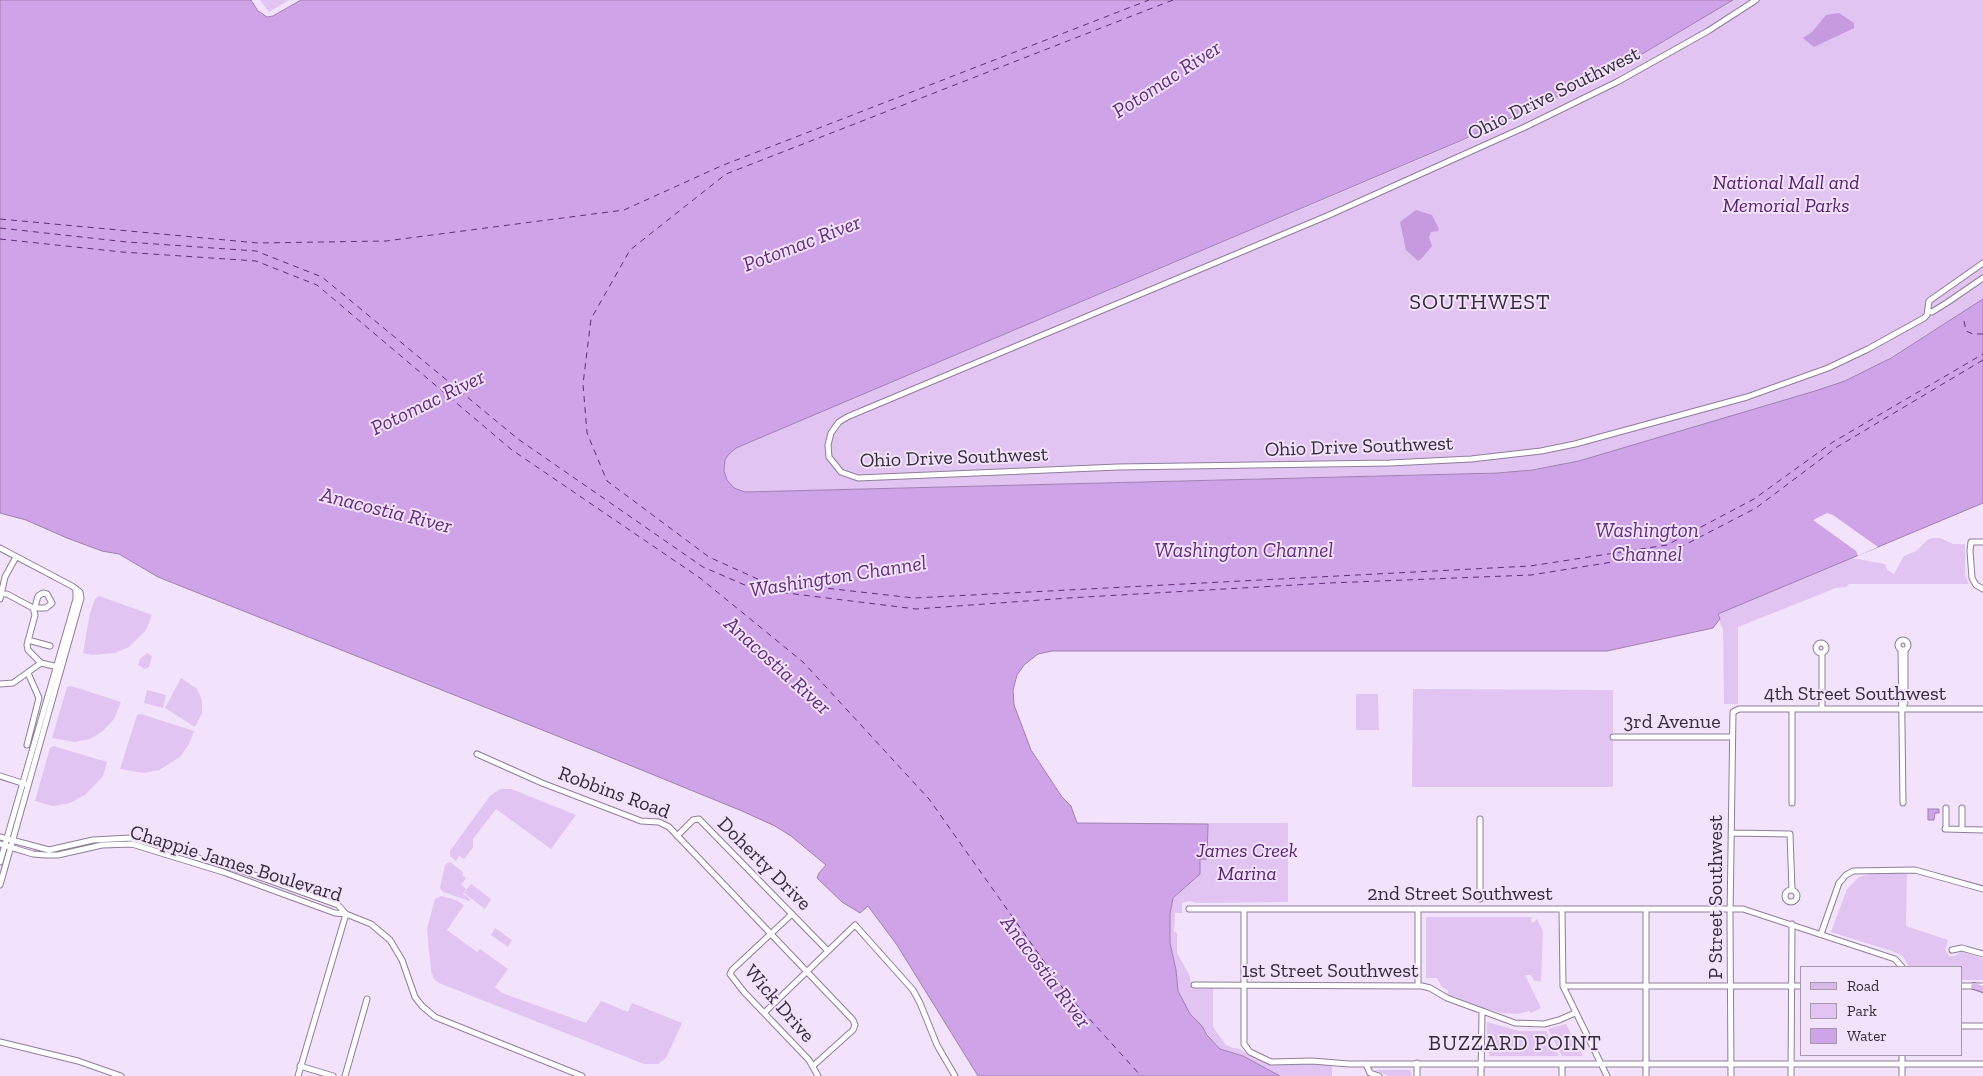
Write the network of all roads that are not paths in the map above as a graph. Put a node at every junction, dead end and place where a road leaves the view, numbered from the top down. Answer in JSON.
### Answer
{"nodes":[{"id":1,"x":1756,"y":0,"type":"edge"},
{"id":2,"x":1983,"y":263,"type":"edge"},
{"id":3,"x":1983,"y":278,"type":"edge"},
{"id":4,"x":1928,"y":311,"type":"junction"},
{"id":5,"x":1983,"y":542,"type":"edge"},
{"id":6,"x":0,"y":548,"type":"edge"},
{"id":7,"x":16,"y":557,"type":"junction"},
{"id":8,"x":3,"y":576,"type":"edge"},
{"id":9,"x":1983,"y":589,"type":"edge"},
{"id":10,"x":0,"y":596,"type":"edge"},
{"id":11,"x":28,"y":640,"type":"junction"},
{"id":12,"x":50,"y":646,"type":"dead end"},
{"id":13,"x":1903,"y":650,"type":"dead end"},
{"id":14,"x":1822,"y":653,"type":"dead end"},
{"id":15,"x":41,"y":663,"type":"junction"},
{"id":16,"x":59,"y":668,"type":"junction"},
{"id":17,"x":28,"y":674,"type":"junction"},
{"id":18,"x":0,"y":684,"type":"edge"},
{"id":19,"x":1792,"y":709,"type":"junction"},
{"id":20,"x":1822,"y":709,"type":"junction"},
{"id":21,"x":1903,"y":709,"type":"junction"},
{"id":22,"x":1983,"y":709,"type":"edge"},
{"id":23,"x":1732,"y":717,"type":"joint"},
{"id":24,"x":1613,"y":737,"type":"dead end"},
{"id":25,"x":1732,"y":737,"type":"junction"},
{"id":26,"x":27,"y":745,"type":"dead end"},
{"id":27,"x":477,"y":754,"type":"dead end"},
{"id":28,"x":0,"y":776,"type":"edge"},
{"id":29,"x":26,"y":784,"type":"junction"},
{"id":30,"x":1792,"y":803,"type":"dead end"},
{"id":31,"x":1903,"y":803,"type":"dead end"},
{"id":32,"x":1946,"y":808,"type":"dead end"},
{"id":33,"x":1962,"y":808,"type":"dead end"},
{"id":34,"x":1480,"y":819,"type":"dead end"},
{"id":35,"x":1962,"y":830,"type":"junction"},
{"id":36,"x":1983,"y":830,"type":"edge"},
{"id":37,"x":1732,"y":833,"type":"junction"},
{"id":38,"x":677,"y":836,"type":"junction"},
{"id":39,"x":0,"y":837,"type":"edge"},
{"id":40,"x":10,"y":840,"type":"junction"},
{"id":41,"x":5,"y":846,"type":"edge"},
{"id":42,"x":0,"y":862,"type":"edge"},
{"id":43,"x":0,"y":885,"type":"edge"},
{"id":44,"x":1983,"y":889,"type":"edge"},
{"id":45,"x":1792,"y":890,"type":"dead end"},
{"id":46,"x":1480,"y":899,"type":"dead end"},
{"id":47,"x":1189,"y":909,"type":"dead end"},
{"id":48,"x":1244,"y":909,"type":"junction"},
{"id":49,"x":1418,"y":909,"type":"junction"},
{"id":50,"x":1562,"y":909,"type":"junction"},
{"id":51,"x":1646,"y":909,"type":"junction"},
{"id":52,"x":1731,"y":909,"type":"junction"},
{"id":53,"x":346,"y":914,"type":"junction"},
{"id":54,"x":792,"y":914,"type":"junction"},
{"id":55,"x":1792,"y":924,"type":"junction"},
{"id":56,"x":770,"y":934,"type":"junction"},
{"id":57,"x":1821,"y":934,"type":"junction"},
{"id":58,"x":1952,"y":950,"type":"dead end"},
{"id":59,"x":828,"y":951,"type":"junction"},
{"id":60,"x":1983,"y":954,"type":"edge"},
{"id":61,"x":1901,"y":966,"type":"edge"},
{"id":62,"x":806,"y":972,"type":"junction"},
{"id":63,"x":1194,"y":985,"type":"dead end"},
{"id":64,"x":1244,"y":985,"type":"junction"},
{"id":65,"x":1418,"y":986,"type":"junction"},
{"id":66,"x":1563,"y":986,"type":"junction"},
{"id":67,"x":1646,"y":986,"type":"junction"},
{"id":68,"x":1730,"y":986,"type":"junction"},
{"id":69,"x":1791,"y":986,"type":"junction"},
{"id":70,"x":1800,"y":986,"type":"edge"},
{"id":71,"x":1963,"y":986,"type":"edge"},
{"id":72,"x":1974,"y":986,"type":"joint"},
{"id":73,"x":1983,"y":987,"type":"edge"},
{"id":74,"x":367,"y":999,"type":"dead end"},
{"id":75,"x":1482,"y":1012,"type":"junction"},
{"id":76,"x":764,"y":1013,"type":"junction"},
{"id":77,"x":1575,"y":1013,"type":"junction"},
{"id":78,"x":1963,"y":1026,"type":"edge"},
{"id":79,"x":1983,"y":1026,"type":"edge"},
{"id":80,"x":0,"y":1042,"type":"edge"},
{"id":81,"x":1902,"y":1056,"type":"edge"},
{"id":82,"x":1366,"y":1064,"type":"junction"},
{"id":83,"x":1417,"y":1064,"type":"junction"},
{"id":84,"x":1482,"y":1064,"type":"junction"},
{"id":85,"x":1562,"y":1064,"type":"junction"},
{"id":86,"x":1601,"y":1064,"type":"junction"},
{"id":87,"x":1646,"y":1064,"type":"junction"},
{"id":88,"x":1731,"y":1064,"type":"junction"},
{"id":89,"x":1791,"y":1064,"type":"junction"},
{"id":90,"x":1902,"y":1064,"type":"junction"},
{"id":91,"x":1983,"y":1064,"type":"edge"},
{"id":92,"x":300,"y":1066,"type":"junction"},
{"id":93,"x":813,"y":1066,"type":"junction"},
{"id":94,"x":122,"y":1076,"type":"edge"},
{"id":95,"x":298,"y":1076,"type":"edge"},
{"id":96,"x":333,"y":1076,"type":"edge"},
{"id":97,"x":345,"y":1076,"type":"edge"},
{"id":98,"x":582,"y":1076,"type":"edge"},
{"id":99,"x":818,"y":1076,"type":"edge"},
{"id":100,"x":955,"y":1076,"type":"edge"},
{"id":101,"x":1379,"y":1076,"type":"edge"},
{"id":102,"x":1417,"y":1076,"type":"edge"},
{"id":103,"x":1481,"y":1076,"type":"edge"},
{"id":104,"x":1562,"y":1076,"type":"edge"},
{"id":105,"x":1607,"y":1076,"type":"edge"},
{"id":106,"x":1646,"y":1076,"type":"edge"},
{"id":107,"x":1731,"y":1076,"type":"edge"},
{"id":108,"x":1791,"y":1076,"type":"edge"},
{"id":109,"x":1902,"y":1076,"type":"edge"}],
"edges":[{"from":1,"to":4,"type":"street","name":"Ohio Drive Southwest"},
{"from":2,"to":4,"type":"street","name":"Ohio Drive Southwest"},
{"from":3,"to":4,"type":"street","name":"Ohio Drive Southwest"},
{"from":5,"to":9,"type":"street"},
{"from":6,"to":7,"type":"street"},
{"from":7,"to":8,"type":"street"},
{"from":7,"to":16,"type":"street"},
{"from":8,"to":10,"type":"street"},
{"from":10,"to":11,"type":"street"},
{"from":11,"to":12,"type":"street"},
{"from":11,"to":15,"type":"street"},
{"from":13,"to":21,"type":"street"},
{"from":14,"to":20,"type":"street"},
{"from":15,"to":16,"type":"street"},
{"from":15,"to":17,"type":"street"},
{"from":16,"to":29,"type":"street"},
{"from":17,"to":18,"type":"street"},
{"from":17,"to":26,"type":"street"},
{"from":19,"to":20,"type":"street","name":"4th Street Southwest"},
{"from":19,"to":23,"type":"street","name":"4th Street Southwest"},
{"from":19,"to":30,"type":"street"},
{"from":20,"to":21,"type":"street","name":"4th Street Southwest"},
{"from":21,"to":22,"type":"street","name":"4th Street Southwest"},
{"from":21,"to":31,"type":"street"},
{"from":23,"to":25,"type":"street","name":"P Street Southwest"},
{"from":24,"to":25,"type":"street","name":"3rd Avenue"},
{"from":25,"to":37,"type":"street","name":"P Street Southwest"},
{"from":27,"to":38,"type":"street","name":"Robbins Road"},
{"from":28,"to":29,"type":"street"},
{"from":29,"to":40,"type":"street"},
{"from":32,"to":35,"type":"street"},
{"from":33,"to":35,"type":"street"},
{"from":34,"to":46,"type":"street"},
{"from":35,"to":36,"type":"street"},
{"from":37,"to":45,"type":"street"},
{"from":37,"to":52,"type":"street","name":"P Street Southwest"},
{"from":38,"to":54,"type":"street","name":"Doherty Drive"},
{"from":38,"to":56,"type":"street","name":"Robbins Road"},
{"from":39,"to":40,"type":"street","name":"Chappie James Boulevard"},
{"from":40,"to":41,"type":"street"},
{"from":40,"to":53,"type":"street","name":"Chappie James Boulevard"},
{"from":41,"to":42,"type":"street"},
{"from":41,"to":43,"type":"street"},
{"from":41,"to":53,"type":"street","name":"Chappie James Boulevard"},
{"from":44,"to":57,"type":"street"},
{"from":47,"to":48,"type":"street","name":"2nd Street Southwest"},
{"from":48,"to":49,"type":"street","name":"2nd Street Southwest"},
{"from":48,"to":64,"type":"street"},
{"from":49,"to":50,"type":"street","name":"2nd Street Southwest"},
{"from":49,"to":65,"type":"street"},
{"from":50,"to":51,"type":"street","name":"2nd Street Southwest"},
{"from":50,"to":66,"type":"street"},
{"from":51,"to":52,"type":"street","name":"2nd Street Southwest"},
{"from":51,"to":67,"type":"street"},
{"from":52,"to":55,"type":"street","name":"2nd Street Southwest"},
{"from":52,"to":68,"type":"street","name":"P Street Southwest"},
{"from":53,"to":92,"type":"street"},
{"from":53,"to":98,"type":"street"},
{"from":54,"to":56,"type":"street","name":"Wick Drive"},
{"from":54,"to":59,"type":"street","name":"Doherty Drive"},
{"from":55,"to":57,"type":"street","name":"2nd Street Southwest"},
{"from":55,"to":69,"type":"street"},
{"from":56,"to":62,"type":"street","name":"Robbins Road"},
{"from":56,"to":76,"type":"street","name":"Wick Drive"},
{"from":57,"to":61,"type":"street","name":"2nd Street Southwest"},
{"from":58,"to":60,"type":"street"},
{"from":59,"to":62,"type":"street"},
{"from":59,"to":100,"type":"street"},
{"from":62,"to":76,"type":"street"},
{"from":62,"to":93,"type":"street","name":"Robbins Road"},
{"from":63,"to":64,"type":"street","name":"1st Street Southwest"},
{"from":64,"to":65,"type":"street","name":"1st Street Southwest"},
{"from":64,"to":82,"type":"street"},
{"from":65,"to":75,"type":"street","name":"1st Street Southwest"},
{"from":66,"to":67,"type":"street"},
{"from":66,"to":77,"type":"street"},
{"from":67,"to":68,"type":"street"},
{"from":67,"to":87,"type":"street"},
{"from":68,"to":69,"type":"street"},
{"from":68,"to":88,"type":"street","name":"P Street Southwest"},
{"from":69,"to":70,"type":"street"},
{"from":69,"to":89,"type":"street"},
{"from":71,"to":72,"type":"street"},
{"from":72,"to":73,"type":"main road"},
{"from":74,"to":97,"type":"street"},
{"from":75,"to":77,"type":"street","name":"1st Street Southwest"},
{"from":75,"to":84,"type":"street"},
{"from":76,"to":93,"type":"street","name":"Wick Drive"},
{"from":77,"to":86,"type":"street"},
{"from":78,"to":79,"type":"street"},
{"from":80,"to":94,"type":"street"},
{"from":81,"to":90,"type":"street"},
{"from":82,"to":83,"type":"street"},
{"from":82,"to":101,"type":"street"},
{"from":83,"to":84,"type":"street"},
{"from":83,"to":102,"type":"street"},
{"from":84,"to":85,"type":"street"},
{"from":84,"to":103,"type":"street"},
{"from":85,"to":86,"type":"street"},
{"from":85,"to":104,"type":"street"},
{"from":86,"to":87,"type":"street"},
{"from":86,"to":105,"type":"street"},
{"from":87,"to":88,"type":"street"},
{"from":87,"to":106,"type":"street"},
{"from":88,"to":89,"type":"street"},
{"from":88,"to":107,"type":"street","name":"P Street Southwest"},
{"from":89,"to":90,"type":"street"},
{"from":89,"to":108,"type":"street"},
{"from":90,"to":91,"type":"street"},
{"from":90,"to":109,"type":"street"},
{"from":92,"to":95,"type":"street"},
{"from":92,"to":96,"type":"street"},
{"from":93,"to":99,"type":"street","name":"Wick Drive"}]}
